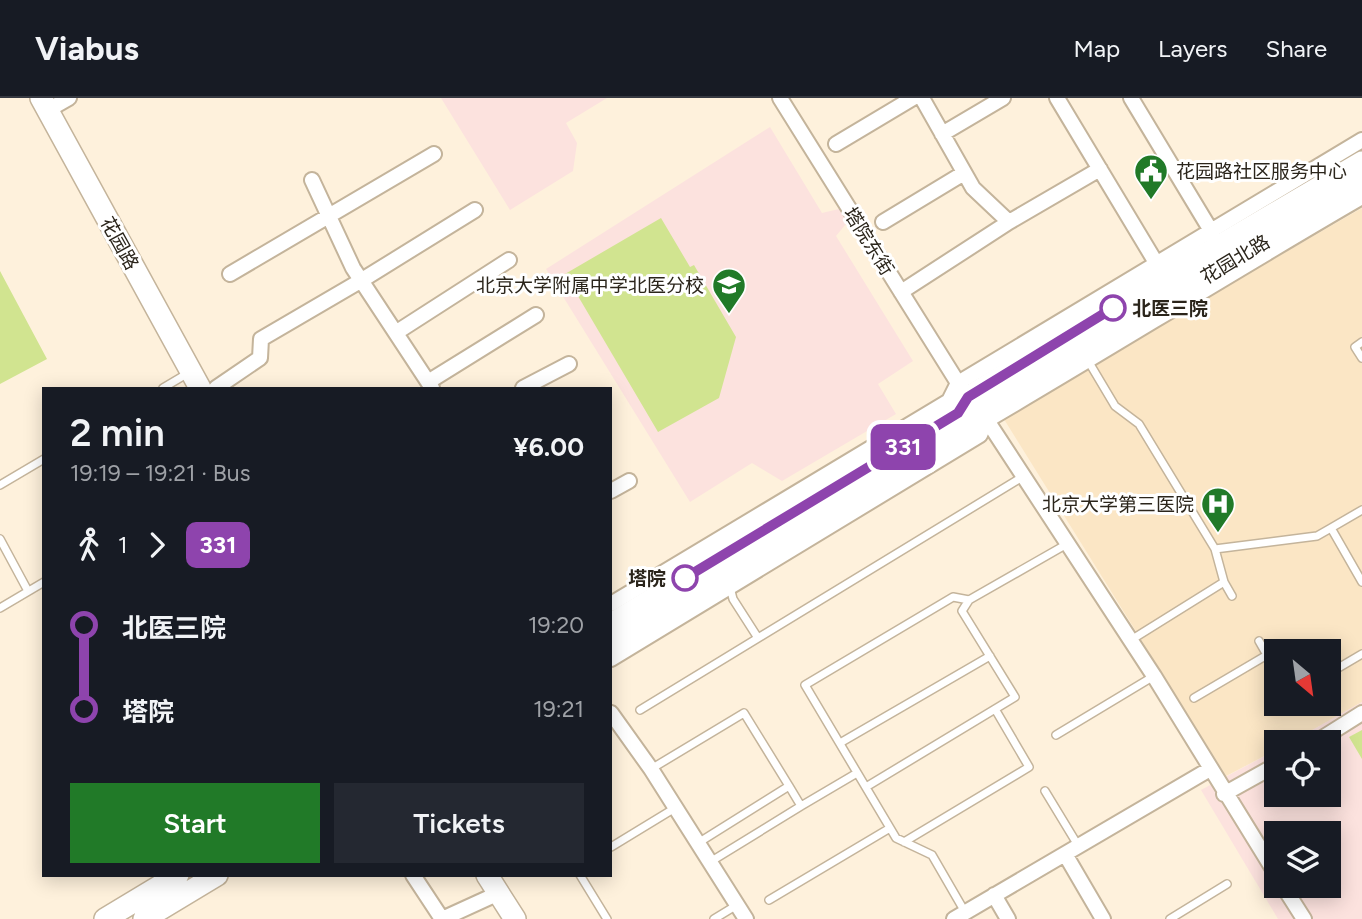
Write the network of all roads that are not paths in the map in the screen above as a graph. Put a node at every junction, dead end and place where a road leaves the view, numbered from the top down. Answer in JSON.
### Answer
{"nodes":[{"id":1,"x":69,"y":98,"type":"edge"},
{"id":2,"x":780,"y":98,"type":"edge"},
{"id":3,"x":913,"y":98,"type":"edge"},
{"id":4,"x":922,"y":98,"type":"edge"},
{"id":5,"x":1003,"y":98,"type":"edge"},
{"id":6,"x":1057,"y":98,"type":"edge"},
{"id":7,"x":1131,"y":98,"type":"edge"},
{"id":8,"x":44,"y":104,"type":"edge"},
{"id":9,"x":942,"y":134,"type":"junction"},
{"id":10,"x":1362,"y":140,"type":"edge"},
{"id":11,"x":836,"y":144,"type":"dead end"},
{"id":12,"x":434,"y":154,"type":"dead end"},
{"id":13,"x":1362,"y":162,"type":"edge"},
{"id":14,"x":1100,"y":169,"type":"junction"},
{"id":15,"x":964,"y":173,"type":"junction"},
{"id":16,"x":312,"y":180,"type":"dead end"},
{"id":17,"x":1358,"y":196,"type":"edge"},
{"id":18,"x":475,"y":210,"type":"dead end"},
{"id":19,"x":329,"y":216,"type":"junction"},
{"id":20,"x":883,"y":222,"type":"dead end"},
{"id":21,"x":1009,"y":222,"type":"junction"},
{"id":22,"x":1216,"y":238,"type":"junction"},
{"id":23,"x":509,"y":260,"type":"dead end"},
{"id":24,"x":1161,"y":271,"type":"junction"},
{"id":25,"x":230,"y":274,"type":"dead end"},
{"id":26,"x":362,"y":280,"type":"junction"},
{"id":27,"x":901,"y":292,"type":"junction"},
{"id":28,"x":536,"y":315,"type":"dead end"},
{"id":29,"x":397,"y":332,"type":"junction"},
{"id":30,"x":1362,"y":342,"type":"edge"},
{"id":31,"x":1085,"y":356,"type":"junction"},
{"id":32,"x":1362,"y":358,"type":"edge"},
{"id":33,"x":569,"y":364,"type":"dead end"},
{"id":34,"x":195,"y":380,"type":"edge"},
{"id":35,"x":430,"y":385,"type":"edge"},
{"id":36,"x":167,"y":387,"type":"edge"},
{"id":37,"x":217,"y":387,"type":"edge"},
{"id":38,"x":525,"y":387,"type":"edge"},
{"id":39,"x":973,"y":403,"type":"junction"},
{"id":40,"x":42,"y":460,"type":"edge"},
{"id":41,"x":1024,"y":477,"type":"junction"},
{"id":42,"x":629,"y":481,"type":"dead end"},
{"id":43,"x":0,"y":485,"type":"edge"},
{"id":44,"x":612,"y":490,"type":"edge"},
{"id":45,"x":1362,"y":510,"type":"edge"},
{"id":46,"x":1331,"y":528,"type":"junction"},
{"id":47,"x":0,"y":539,"type":"edge"},
{"id":48,"x":1067,"y":544,"type":"junction"},
{"id":49,"x":1215,"y":549,"type":"junction"},
{"id":50,"x":726,"y":581,"type":"junction"},
{"id":51,"x":1224,"y":582,"type":"junction"},
{"id":52,"x":1362,"y":582,"type":"edge"},
{"id":53,"x":42,"y":583,"type":"edge"},
{"id":54,"x":27,"y":592,"type":"junction"},
{"id":55,"x":1232,"y":596,"type":"dead end"},
{"id":56,"x":969,"y":600,"type":"junction"},
{"id":57,"x":612,"y":603,"type":"edge"},
{"id":58,"x":0,"y":608,"type":"edge"},
{"id":59,"x":612,"y":623,"type":"edge"},
{"id":60,"x":758,"y":638,"type":"junction"},
{"id":61,"x":1130,"y":640,"type":"junction"},
{"id":62,"x":1259,"y":641,"type":"dead end"},
{"id":63,"x":612,"y":642,"type":"edge"},
{"id":64,"x":1264,"y":650,"type":"edge"},
{"id":65,"x":1362,"y":654,"type":"edge"},
{"id":66,"x":990,"y":656,"type":"junction"},
{"id":67,"x":1264,"y":657,"type":"edge"},
{"id":68,"x":612,"y":658,"type":"edge"},
{"id":69,"x":1341,"y":666,"type":"edge"},
{"id":70,"x":1154,"y":676,"type":"junction"},
{"id":71,"x":1194,"y":698,"type":"dead end"},
{"id":72,"x":996,"y":709,"type":"junction"},
{"id":73,"x":640,"y":710,"type":"dead end"},
{"id":74,"x":1362,"y":713,"type":"edge"},
{"id":75,"x":612,"y":714,"type":"edge"},
{"id":76,"x":1335,"y":730,"type":"edge"},
{"id":77,"x":1056,"y":735,"type":"dead end"},
{"id":78,"x":840,"y":743,"type":"junction"},
{"id":79,"x":652,"y":769,"type":"junction"},
{"id":80,"x":1210,"y":769,"type":"junction"},
{"id":81,"x":1264,"y":772,"type":"edge"},
{"id":82,"x":857,"y":773,"type":"junction"},
{"id":83,"x":789,"y":786,"type":"junction"},
{"id":84,"x":866,"y":787,"type":"junction"},
{"id":85,"x":1045,"y":791,"type":"dead end"},
{"id":86,"x":1224,"y":794,"type":"junction"},
{"id":87,"x":802,"y":806,"type":"junction"},
{"id":88,"x":676,"y":808,"type":"junction"},
{"id":89,"x":890,"y":828,"type":"junction"},
{"id":90,"x":904,"y":842,"type":"junction"},
{"id":91,"x":698,"y":843,"type":"junction"},
{"id":92,"x":612,"y":847,"type":"edge"},
{"id":93,"x":1079,"y":848,"type":"junction"},
{"id":94,"x":1065,"y":854,"type":"junction"},
{"id":95,"x":1264,"y":856,"type":"edge"},
{"id":96,"x":710,"y":862,"type":"junction"},
{"id":97,"x":175,"y":877,"type":"edge"},
{"id":98,"x":214,"y":877,"type":"edge"},
{"id":99,"x":414,"y":877,"type":"edge"},
{"id":100,"x":488,"y":877,"type":"edge"},
{"id":101,"x":581,"y":877,"type":"edge"},
{"id":102,"x":1227,"y":884,"type":"dead end"},
{"id":103,"x":499,"y":893,"type":"junction"},
{"id":104,"x":994,"y":895,"type":"junction"},
{"id":105,"x":1291,"y":898,"type":"edge"},
{"id":106,"x":769,"y":900,"type":"dead end"},
{"id":107,"x":737,"y":905,"type":"junction"},
{"id":108,"x":960,"y":916,"type":"edge"},
{"id":109,"x":105,"y":919,"type":"edge"},
{"id":110,"x":144,"y":919,"type":"edge"},
{"id":111,"x":515,"y":919,"type":"edge"},
{"id":112,"x":607,"y":919,"type":"edge"},
{"id":113,"x":713,"y":919,"type":"edge"},
{"id":114,"x":746,"y":919,"type":"edge"},
{"id":115,"x":1008,"y":919,"type":"edge"},
{"id":116,"x":1103,"y":919,"type":"edge"},
{"id":117,"x":1170,"y":919,"type":"edge"},
{"id":118,"x":1304,"y":919,"type":"edge"}],
"edges":[{"from":1,"to":8,"type":"street"},
{"from":2,"to":27,"type":"street","name":"塔院东街"},
{"from":3,"to":11,"type":"street"},
{"from":4,"to":9,"type":"street"},
{"from":5,"to":9,"type":"street"},
{"from":6,"to":14,"type":"street"},
{"from":7,"to":22,"type":"street"},
{"from":8,"to":34,"type":"street","name":"花园路"},
{"from":9,"to":15,"type":"street"},
{"from":10,"to":22,"type":"street"},
{"from":12,"to":19,"type":"street"},
{"from":13,"to":22,"type":"street","name":"花园北路"},
{"from":14,"to":21,"type":"street"},
{"from":14,"to":24,"type":"street"},
{"from":15,"to":20,"type":"street"},
{"from":15,"to":21,"type":"street"},
{"from":16,"to":19,"type":"street"},
{"from":17,"to":31,"type":"street","name":"花园北路"},
{"from":18,"to":26,"type":"street"},
{"from":19,"to":25,"type":"street"},
{"from":19,"to":26,"type":"street"},
{"from":21,"to":27,"type":"street"},
{"from":22,"to":24,"type":"street","name":"花园北路"},
{"from":23,"to":29,"type":"street"},
{"from":24,"to":39,"type":"street","name":"花园北路"},
{"from":26,"to":29,"type":"street"},
{"from":26,"to":37,"type":"street"},
{"from":27,"to":39,"type":"street","name":"塔院东街"},
{"from":28,"to":35,"type":"street"},
{"from":29,"to":35,"type":"street"},
{"from":30,"to":32,"type":"lane"},
{"from":31,"to":39,"type":"street","name":"花园北路"},
{"from":31,"to":49,"type":"lane"},
{"from":33,"to":38,"type":"street"},
{"from":34,"to":36,"type":"lane"},
{"from":39,"to":41,"type":"street","name":"塔院东街"},
{"from":39,"to":50,"type":"street","name":"花园北路"},
{"from":39,"to":57,"type":"street"},
{"from":39,"to":59,"type":"street","name":"花园北路"},
{"from":40,"to":43,"type":"lane"},
{"from":41,"to":48,"type":"street","name":"塔院东街"},
{"from":41,"to":60,"type":"lane"},
{"from":42,"to":44,"type":"street"},
{"from":45,"to":46,"type":"lane"},
{"from":46,"to":49,"type":"lane"},
{"from":46,"to":52,"type":"lane"},
{"from":47,"to":54,"type":"lane"},
{"from":48,"to":56,"type":"lane"},
{"from":48,"to":61,"type":"street","name":"塔院东街"},
{"from":49,"to":51,"type":"lane"},
{"from":50,"to":60,"type":"lane"},
{"from":50,"to":63,"type":"street","name":"花园北路"},
{"from":50,"to":68,"type":"street"},
{"from":51,"to":55,"type":"lane"},
{"from":51,"to":61,"type":"lane"},
{"from":53,"to":54,"type":"lane"},
{"from":54,"to":58,"type":"lane"},
{"from":56,"to":66,"type":"lane"},
{"from":56,"to":78,"type":"lane"},
{"from":60,"to":73,"type":"lane"},
{"from":61,"to":70,"type":"street","name":"塔院东街"},
{"from":62,"to":64,"type":"lane"},
{"from":65,"to":69,"type":"lane"},
{"from":66,"to":72,"type":"lane"},
{"from":66,"to":78,"type":"lane"},
{"from":67,"to":71,"type":"lane"},
{"from":70,"to":77,"type":"lane"},
{"from":70,"to":80,"type":"street","name":"塔院东街"},
{"from":72,"to":84,"type":"lane"},
{"from":72,"to":90,"type":"lane"},
{"from":74,"to":76,"type":"street"},
{"from":75,"to":79,"type":"street"},
{"from":78,"to":82,"type":"lane"},
{"from":79,"to":83,"type":"lane"},
{"from":79,"to":88,"type":"street"},
{"from":80,"to":86,"type":"street","name":"塔院东街"},
{"from":80,"to":93,"type":"street"},
{"from":81,"to":86,"type":"street"},
{"from":82,"to":84,"type":"lane"},
{"from":82,"to":87,"type":"lane"},
{"from":83,"to":87,"type":"lane"},
{"from":83,"to":91,"type":"lane"},
{"from":84,"to":89,"type":"lane"},
{"from":85,"to":93,"type":"lane"},
{"from":86,"to":95,"type":"street","name":"塔院东街"},
{"from":87,"to":96,"type":"lane"},
{"from":88,"to":91,"type":"street"},
{"from":88,"to":92,"type":"lane"},
{"from":89,"to":90,"type":"lane"},
{"from":89,"to":106,"type":"lane"},
{"from":90,"to":108,"type":"lane"},
{"from":91,"to":96,"type":"street"},
{"from":93,"to":94,"type":"street"},
{"from":94,"to":104,"type":"street"},
{"from":94,"to":116,"type":"street"},
{"from":96,"to":107,"type":"street"},
{"from":97,"to":109,"type":"street"},
{"from":98,"to":110,"type":"street"},
{"from":99,"to":103,"type":"street"},
{"from":100,"to":103,"type":"street"},
{"from":101,"to":112,"type":"lane"},
{"from":102,"to":117,"type":"lane"},
{"from":103,"to":111,"type":"street"},
{"from":104,"to":108,"type":"street"},
{"from":104,"to":115,"type":"street"},
{"from":105,"to":118,"type":"street"},
{"from":107,"to":113,"type":"lane"},
{"from":107,"to":114,"type":"street"}]}
